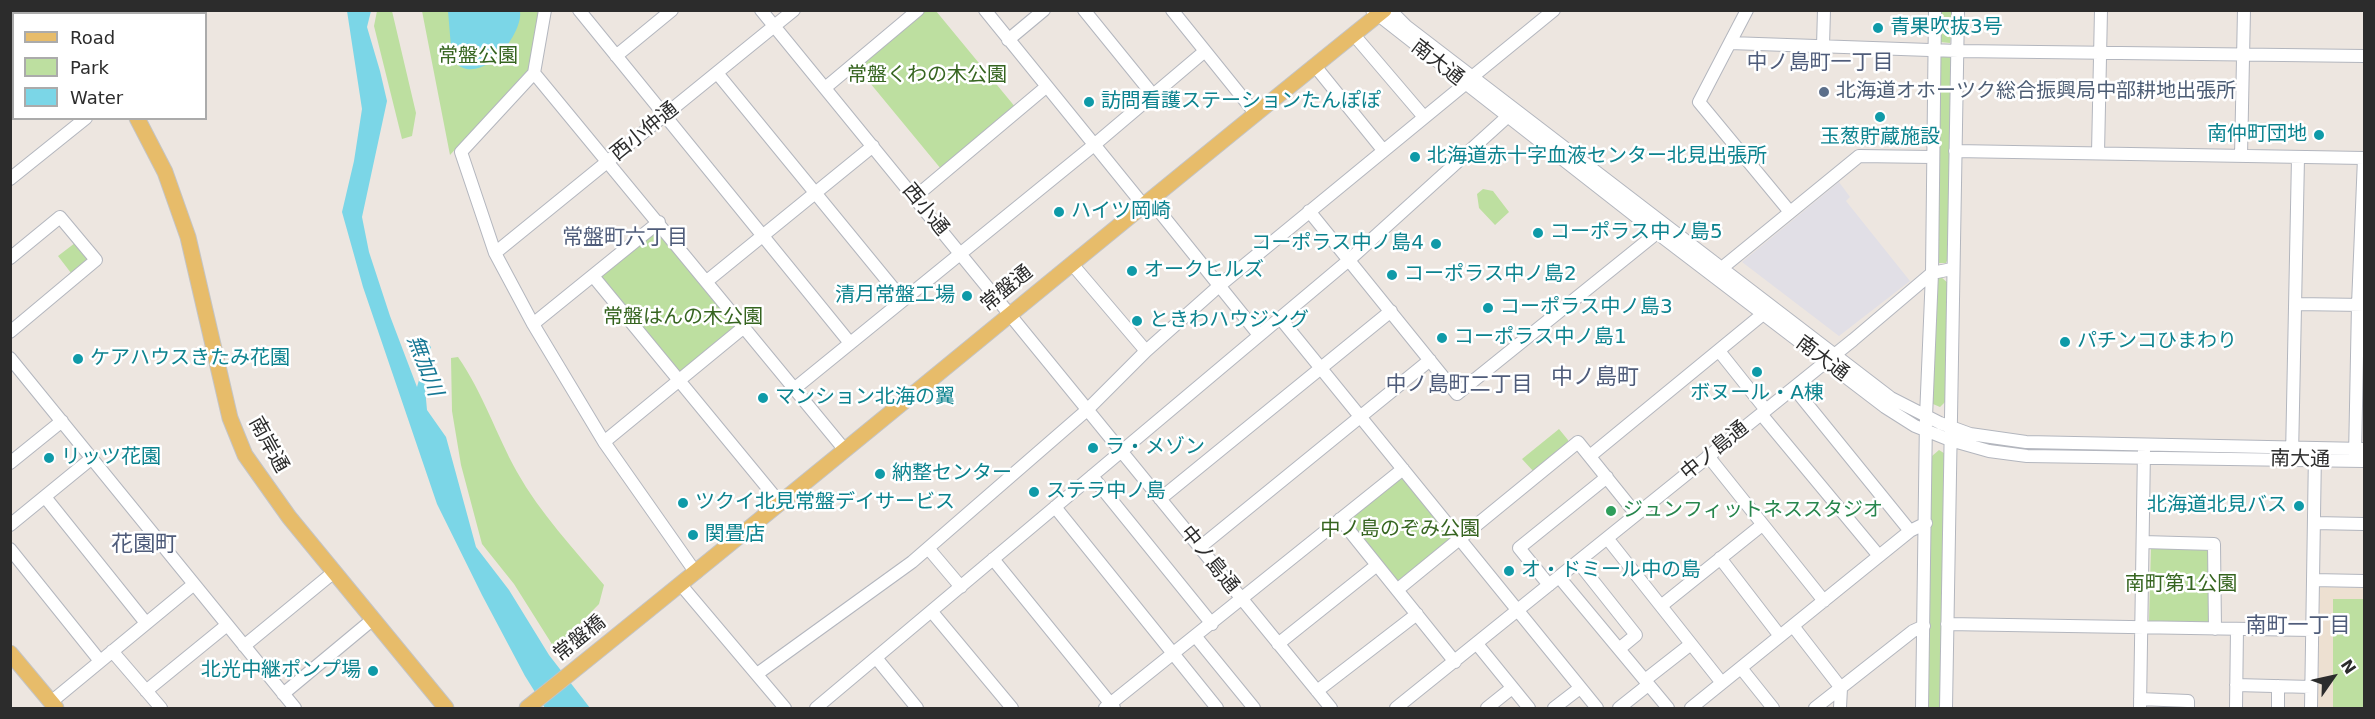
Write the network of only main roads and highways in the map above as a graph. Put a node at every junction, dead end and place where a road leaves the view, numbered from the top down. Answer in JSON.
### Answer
{"nodes":[{"id":1,"x":1381,"y":12,"type":"edge"},
{"id":2,"x":138,"y":120,"type":"edge"},
{"id":3,"x":658,"y":603,"type":"joint"},
{"id":4,"x":10,"y":653,"type":"edge"},
{"id":5,"x":53,"y":705,"type":"edge"},
{"id":6,"x":446,"y":708,"type":"edge"},
{"id":7,"x":527,"y":708,"type":"edge"}],
"edges":[{"from":1,"to":3,"type":"main road","name":"常盤通"},
{"from":2,"to":6,"type":"main road","name":"南岸通"},
{"from":3,"to":7,"type":"main road","name":"常盤橋"},
{"from":4,"to":5,"type":"main road"}]}
